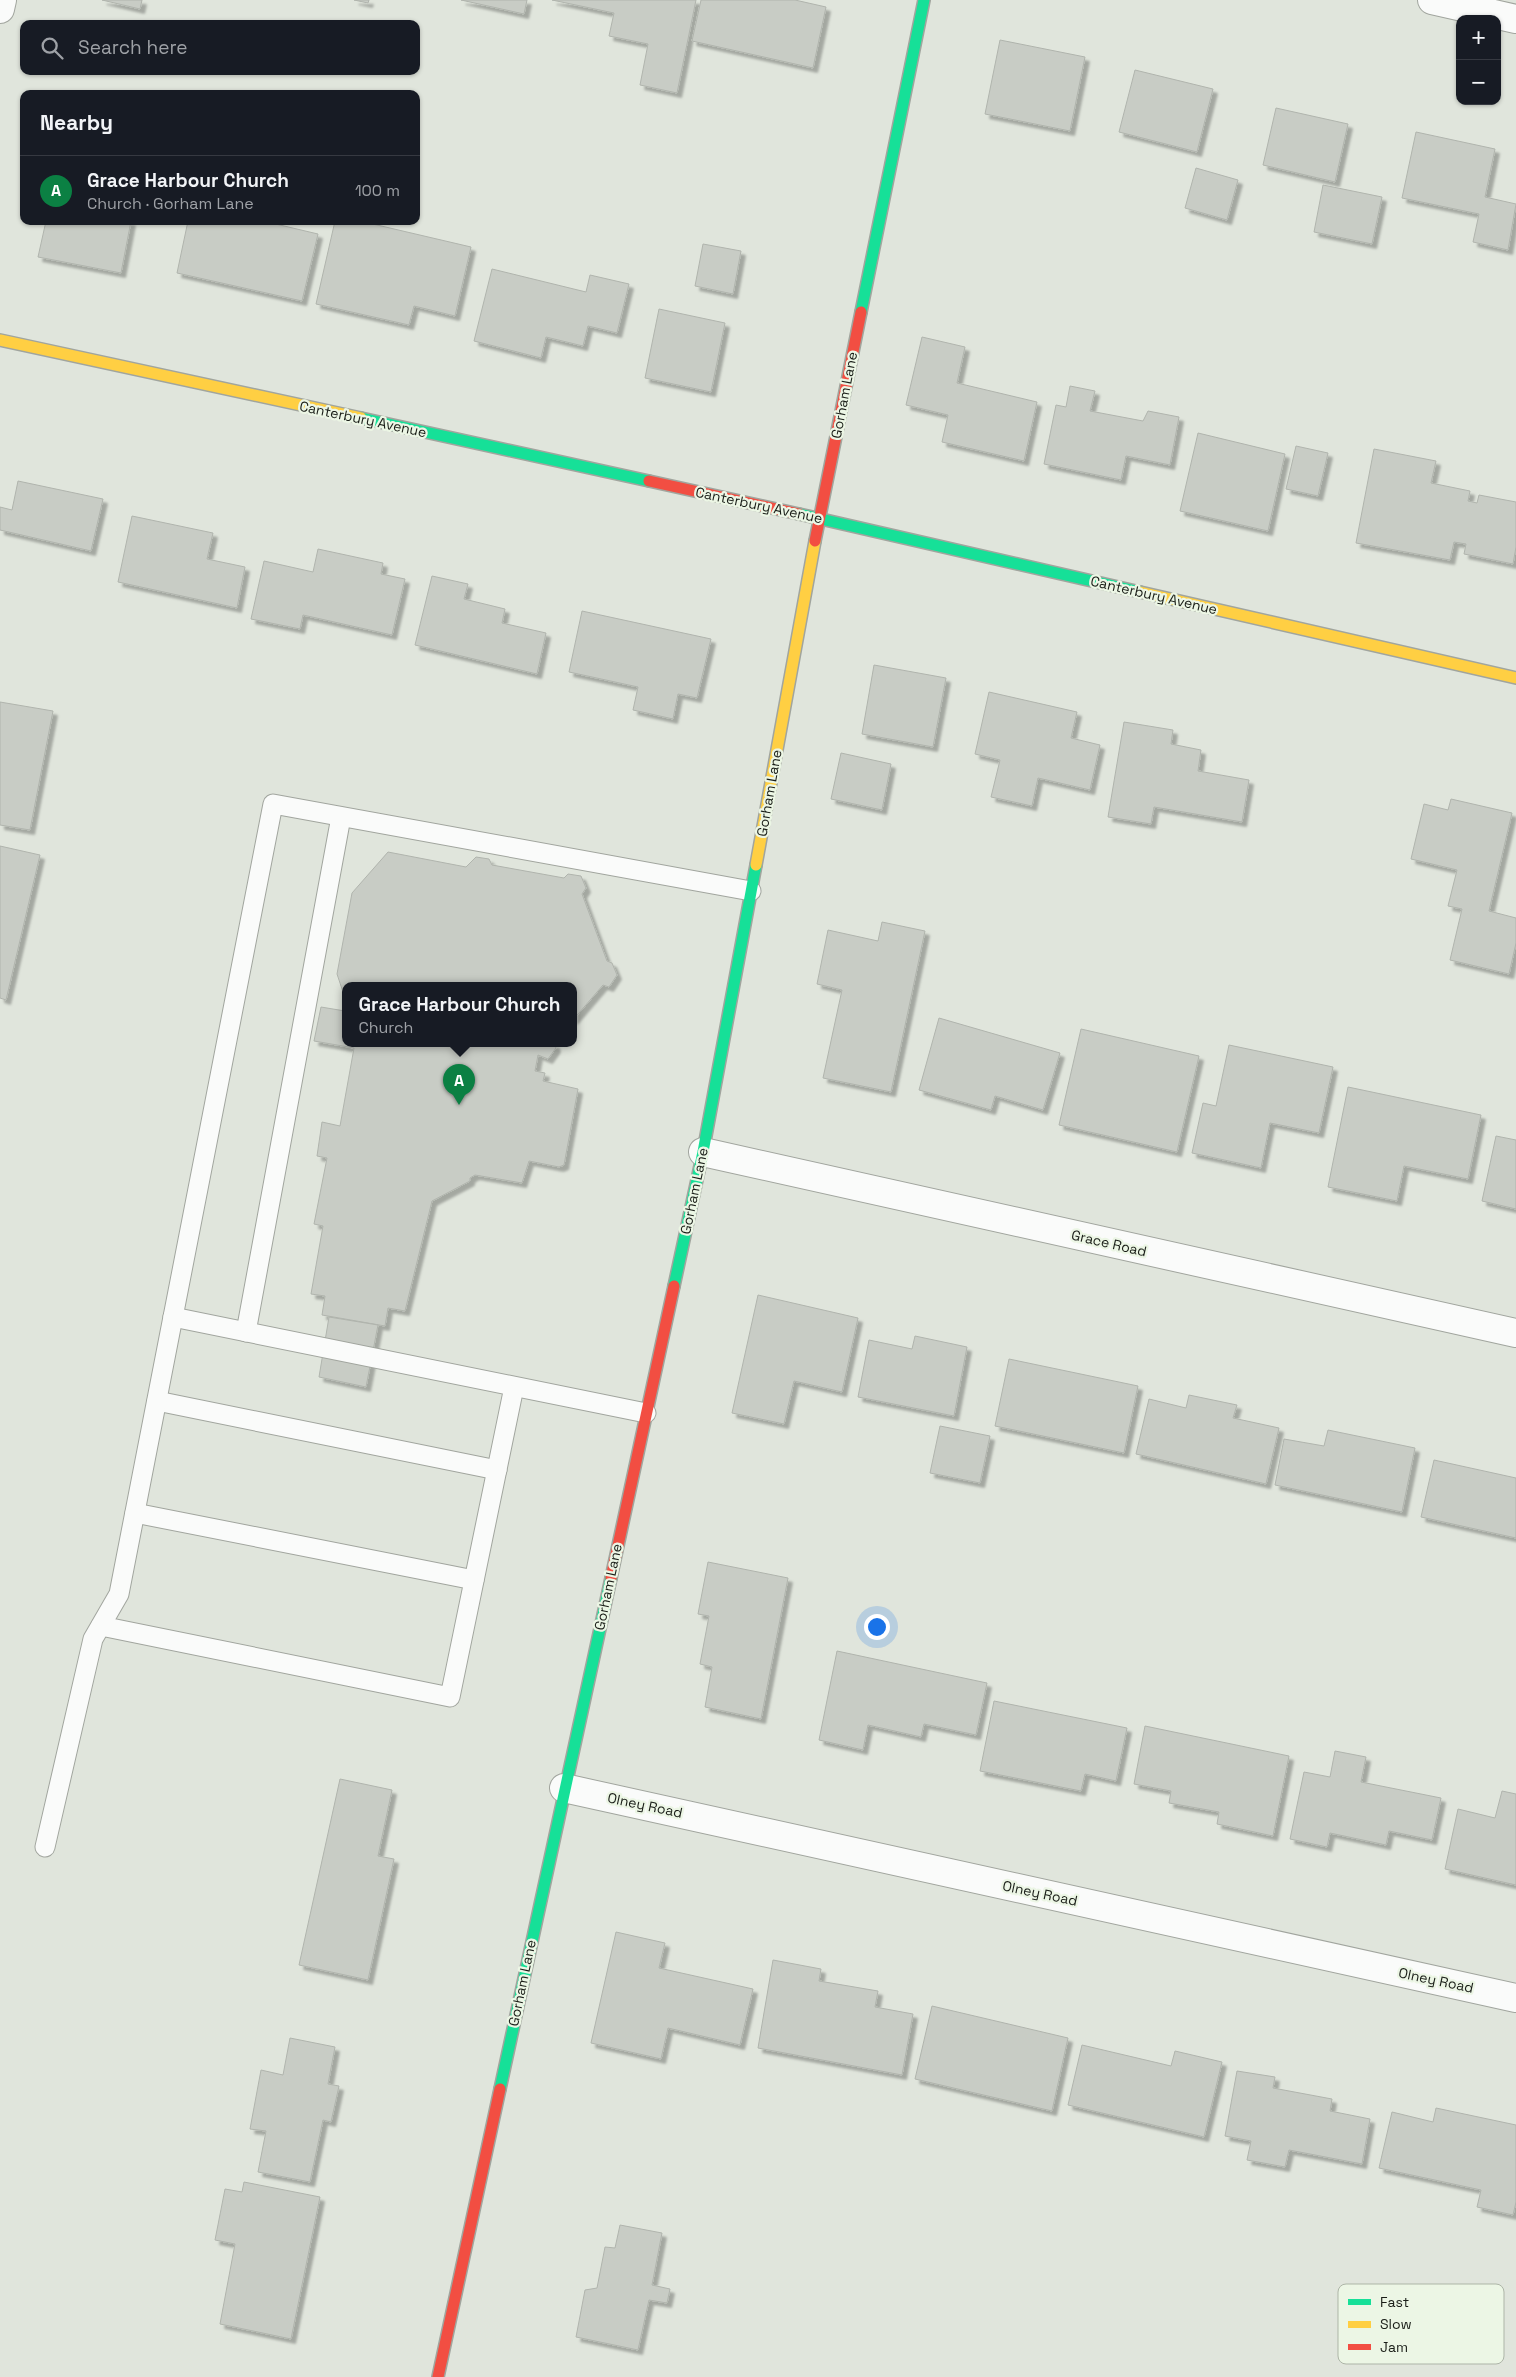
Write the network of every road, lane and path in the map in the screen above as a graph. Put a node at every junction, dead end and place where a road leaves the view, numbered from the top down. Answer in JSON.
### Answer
{"nodes":[{"id":1,"x":2,"y":0,"type":"edge"},
{"id":2,"x":924,"y":0,"type":"edge"},
{"id":3,"x":1432,"y":0,"type":"edge"},
{"id":4,"x":0,"y":9,"type":"edge"},
{"id":5,"x":1516,"y":20,"type":"edge"},
{"id":6,"x":0,"y":340,"type":"edge"},
{"id":7,"x":819,"y":518,"type":"junction"},
{"id":8,"x":1516,"y":678,"type":"edge"},
{"id":9,"x":341,"y":817,"type":"junction"},
{"id":10,"x":751,"y":891,"type":"junction"},
{"id":11,"x":703,"y":1152,"type":"junction"},
{"id":12,"x":173,"y":1317,"type":"junction"},
{"id":13,"x":246,"y":1332,"type":"junction"},
{"id":14,"x":1516,"y":1333,"type":"edge"},
{"id":15,"x":514,"y":1386,"type":"junction"},
{"id":16,"x":157,"y":1401,"type":"junction"},
{"id":17,"x":646,"y":1413,"type":"junction"},
{"id":18,"x":497,"y":1470,"type":"junction"},
{"id":19,"x":135,"y":1513,"type":"junction"},
{"id":20,"x":474,"y":1580,"type":"junction"},
{"id":21,"x":101,"y":1626,"type":"junction"},
{"id":22,"x":564,"y":1788,"type":"junction"},
{"id":23,"x":45,"y":1847,"type":"dead end"},
{"id":24,"x":1516,"y":1998,"type":"edge"},
{"id":25,"x":438,"y":2377,"type":"edge"}],
"edges":[{"from":1,"to":4,"type":"street"},
{"from":2,"to":7,"type":"street","name":"Gorham Lane"},
{"from":3,"to":5,"type":"street"},
{"from":6,"to":7,"type":"street","name":"Canterbury Avenue"},
{"from":7,"to":8,"type":"street","name":"Canterbury Avenue"},
{"from":7,"to":10,"type":"street","name":"Gorham Lane"},
{"from":9,"to":10,"type":"lane"},
{"from":9,"to":12,"type":"lane"},
{"from":9,"to":13,"type":"lane"},
{"from":10,"to":11,"type":"street","name":"Gorham Lane"},
{"from":11,"to":14,"type":"street","name":"Grace Road"},
{"from":11,"to":17,"type":"street","name":"Gorham Lane"},
{"from":12,"to":13,"type":"lane"},
{"from":12,"to":16,"type":"lane"},
{"from":13,"to":15,"type":"lane"},
{"from":15,"to":17,"type":"lane"},
{"from":15,"to":18,"type":"lane"},
{"from":16,"to":18,"type":"lane"},
{"from":16,"to":19,"type":"lane"},
{"from":17,"to":22,"type":"street","name":"Gorham Lane"},
{"from":18,"to":20,"type":"lane"},
{"from":19,"to":20,"type":"lane"},
{"from":19,"to":21,"type":"lane"},
{"from":20,"to":21,"type":"lane"},
{"from":21,"to":23,"type":"lane"},
{"from":22,"to":24,"type":"street","name":"Olney Road"},
{"from":22,"to":25,"type":"street","name":"Gorham Lane"}]}
